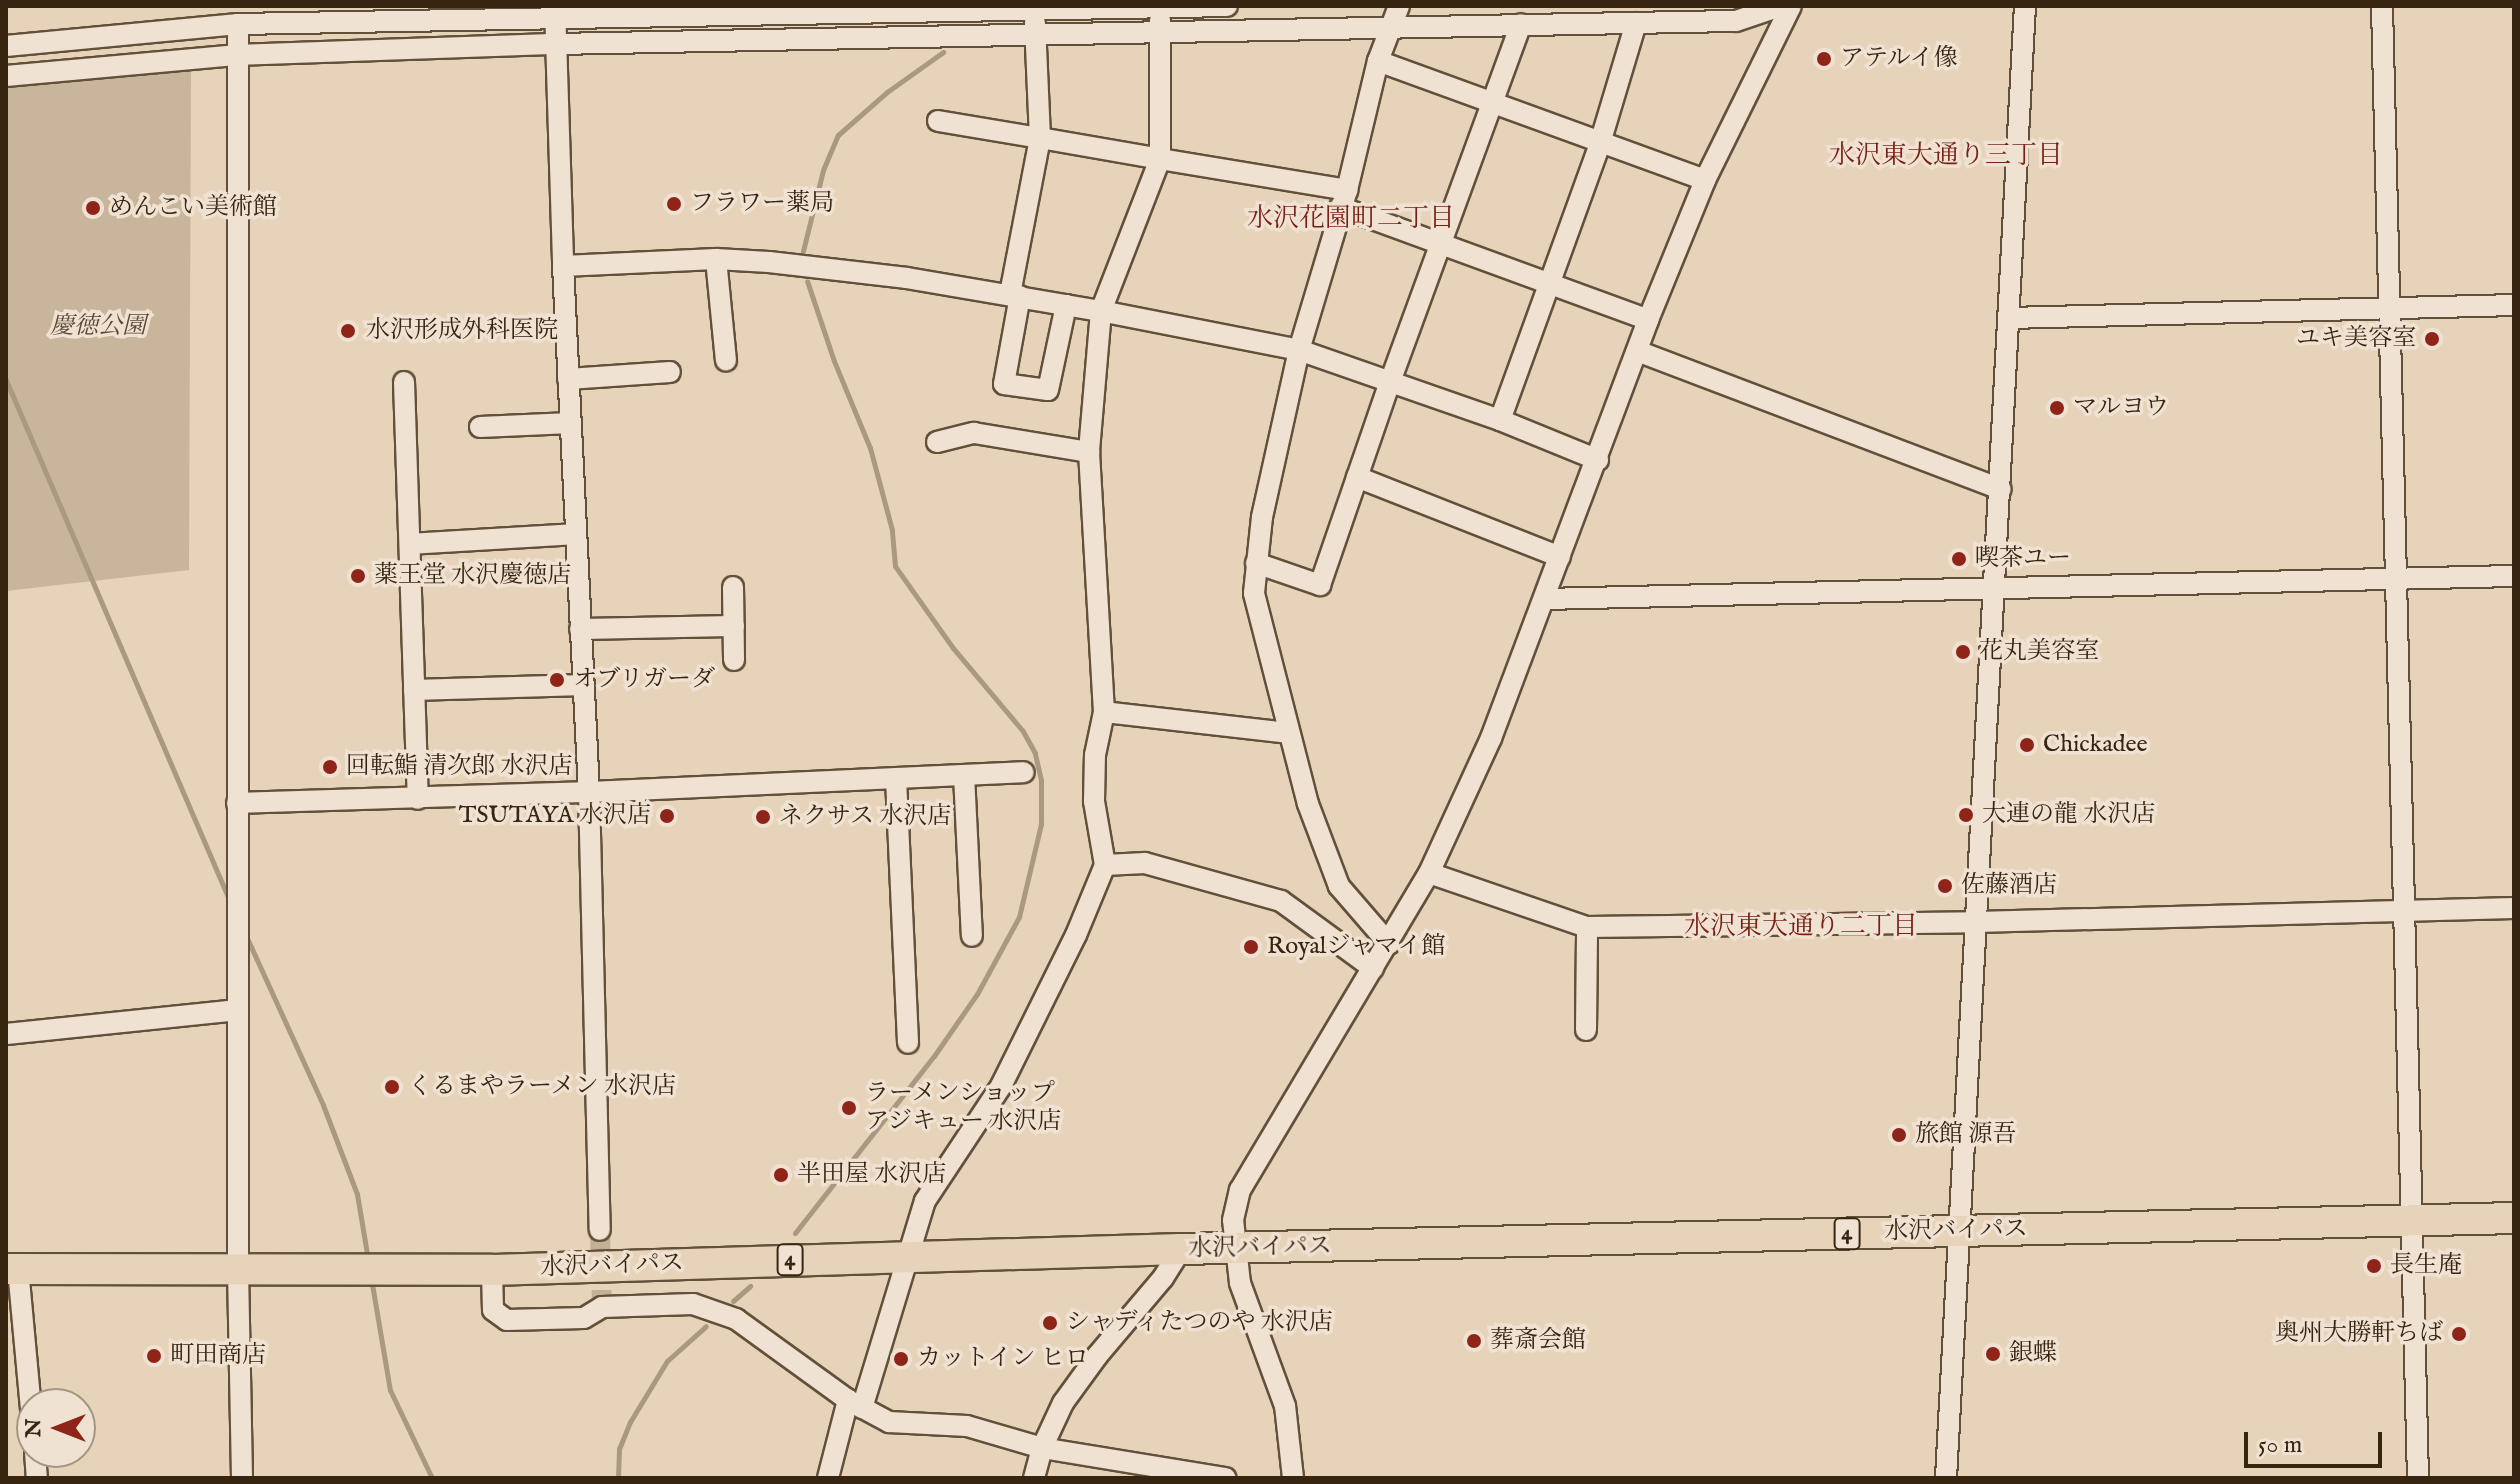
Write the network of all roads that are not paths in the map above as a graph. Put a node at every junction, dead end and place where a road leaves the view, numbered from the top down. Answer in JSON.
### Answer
{"nodes":[{"id":1,"x":1227,"y":6,"type":"edge"},
{"id":2,"x":1399,"y":6,"type":"edge"},
{"id":3,"x":1780,"y":6,"type":"edge"},
{"id":4,"x":1791,"y":6,"type":"edge"},
{"id":5,"x":2025,"y":6,"type":"edge"},
{"id":6,"x":2382,"y":6,"type":"edge"},
{"id":7,"x":1114,"y":8,"type":"edge"},
{"id":8,"x":1160,"y":8,"type":"junction"},
{"id":9,"x":1035,"y":11,"type":"junction"},
{"id":10,"x":555,"y":13,"type":"edge"},
{"id":11,"x":1636,"y":23,"type":"junction"},
{"id":12,"x":238,"y":24,"type":"junction"},
{"id":13,"x":1521,"y":24,"type":"junction"},
{"id":14,"x":1391,"y":26,"type":"junction"},
{"id":15,"x":1160,"y":31,"type":"junction"},
{"id":16,"x":1036,"y":34,"type":"junction"},
{"id":17,"x":556,"y":44,"type":"junction"},
{"id":18,"x":6,"y":46,"type":"edge"},
{"id":19,"x":238,"y":55,"type":"junction"},
{"id":20,"x":1378,"y":61,"type":"junction"},
{"id":21,"x":6,"y":76,"type":"edge"},
{"id":22,"x":1492,"y":103,"type":"junction"},
{"id":23,"x":938,"y":121,"type":"dead end"},
{"id":24,"x":1040,"y":138,"type":"junction"},
{"id":25,"x":1600,"y":143,"type":"junction"},
{"id":26,"x":1160,"y":159,"type":"junction"},
{"id":27,"x":1705,"y":180,"type":"junction"},
{"id":28,"x":1344,"y":199,"type":"junction"},
{"id":29,"x":1442,"y":243,"type":"junction"},
{"id":30,"x":716,"y":259,"type":"junction"},
{"id":31,"x":563,"y":266,"type":"junction"},
{"id":32,"x":1549,"y":282,"type":"junction"},
{"id":33,"x":1015,"y":295,"type":"junction"},
{"id":34,"x":1066,"y":305,"type":"junction"},
{"id":35,"x":2514,"y":305,"type":"edge"},
{"id":36,"x":1101,"y":311,"type":"junction"},
{"id":37,"x":2388,"y":311,"type":"junction"},
{"id":38,"x":2009,"y":318,"type":"junction"},
{"id":39,"x":1648,"y":320,"type":"junction"},
{"id":40,"x":1299,"y":350,"type":"junction"},
{"id":41,"x":1637,"y":351,"type":"junction"},
{"id":42,"x":726,"y":361,"type":"dead end"},
{"id":43,"x":670,"y":372,"type":"dead end"},
{"id":44,"x":568,"y":379,"type":"junction"},
{"id":45,"x":404,"y":382,"type":"dead end"},
{"id":46,"x":1390,"y":382,"type":"junction"},
{"id":47,"x":1500,"y":420,"type":"junction"},
{"id":48,"x":571,"y":423,"type":"junction"},
{"id":49,"x":480,"y":427,"type":"dead end"},
{"id":50,"x":937,"y":442,"type":"dead end"},
{"id":51,"x":1089,"y":452,"type":"junction"},
{"id":52,"x":1598,"y":460,"type":"junction"},
{"id":53,"x":1357,"y":477,"type":"junction"},
{"id":54,"x":2001,"y":489,"type":"junction"},
{"id":55,"x":576,"y":534,"type":"junction"},
{"id":56,"x":410,"y":544,"type":"junction"},
{"id":57,"x":1560,"y":557,"type":"junction"},
{"id":58,"x":1256,"y":563,"type":"junction"},
{"id":59,"x":2514,"y":576,"type":"edge"},
{"id":60,"x":2396,"y":580,"type":"junction"},
{"id":61,"x":733,"y":587,"type":"dead end"},
{"id":62,"x":1994,"y":589,"type":"junction"},
{"id":63,"x":1544,"y":599,"type":"junction"},
{"id":64,"x":734,"y":626,"type":"junction"},
{"id":65,"x":580,"y":629,"type":"junction"},
{"id":66,"x":734,"y":660,"type":"dead end"},
{"id":67,"x":583,"y":685,"type":"junction"},
{"id":68,"x":414,"y":690,"type":"junction"},
{"id":69,"x":1104,"y":712,"type":"junction"},
{"id":70,"x":1289,"y":733,"type":"junction"},
{"id":71,"x":1024,"y":772,"type":"dead end"},
{"id":72,"x":964,"y":775,"type":"junction"},
{"id":73,"x":896,"y":778,"type":"junction"},
{"id":74,"x":589,"y":792,"type":"junction"},
{"id":75,"x":418,"y":799,"type":"junction"},
{"id":76,"x":237,"y":803,"type":"junction"},
{"id":77,"x":1105,"y":865,"type":"junction"},
{"id":78,"x":1429,"y":873,"type":"junction"},
{"id":79,"x":2514,"y":908,"type":"edge"},
{"id":80,"x":2404,"y":911,"type":"junction"},
{"id":81,"x":1976,"y":922,"type":"junction"},
{"id":82,"x":1587,"y":927,"type":"junction"},
{"id":83,"x":972,"y":936,"type":"dead end"},
{"id":84,"x":1389,"y":944,"type":"junction"},
{"id":85,"x":1373,"y":968,"type":"junction"},
{"id":86,"x":238,"y":1010,"type":"junction"},
{"id":87,"x":1586,"y":1030,"type":"dead end"},
{"id":88,"x":6,"y":1034,"type":"edge"},
{"id":89,"x":908,"y":1043,"type":"dead end"},
{"id":90,"x":2514,"y":1218,"type":"edge"},
{"id":91,"x":2413,"y":1221,"type":"junction"},
{"id":92,"x":600,"y":1230,"type":"tunnel mouth"},
{"id":93,"x":1960,"y":1231,"type":"junction"},
{"id":94,"x":1181,"y":1249,"type":"junction"},
{"id":95,"x":1235,"y":1249,"type":"junction"},
{"id":96,"x":909,"y":1256,"type":"junction"},
{"id":97,"x":12,"y":1269,"type":"edge"},
{"id":98,"x":238,"y":1269,"type":"junction"},
{"id":99,"x":492,"y":1270,"type":"junction"},
{"id":100,"x":28,"y":1388,"type":"edge"},
{"id":101,"x":855,"y":1404,"type":"junction"},
{"id":102,"x":1042,"y":1448,"type":"junction"},
{"id":103,"x":1149,"y":1472,"type":"edge"},
{"id":104,"x":242,"y":1477,"type":"edge"},
{"id":105,"x":828,"y":1478,"type":"edge"},
{"id":106,"x":1034,"y":1478,"type":"edge"},
{"id":107,"x":1226,"y":1478,"type":"edge"},
{"id":108,"x":1293,"y":1478,"type":"edge"},
{"id":109,"x":1946,"y":1478,"type":"edge"},
{"id":110,"x":2418,"y":1478,"type":"edge"}],
"edges":[{"from":1,"to":8,"type":"street"},
{"from":2,"to":14,"type":"street"},
{"from":3,"to":11,"type":"street"},
{"from":4,"to":27,"type":"street"},
{"from":5,"to":38,"type":"street"},
{"from":6,"to":37,"type":"street"},
{"from":7,"to":8,"type":"street"},
{"from":7,"to":9,"type":"street"},
{"from":8,"to":15,"type":"street"},
{"from":9,"to":10,"type":"street"},
{"from":9,"to":16,"type":"street"},
{"from":10,"to":12,"type":"street"},
{"from":10,"to":17,"type":"street"},
{"from":11,"to":13,"type":"street"},
{"from":11,"to":25,"type":"street"},
{"from":12,"to":18,"type":"street"},
{"from":12,"to":19,"type":"street"},
{"from":13,"to":14,"type":"street"},
{"from":13,"to":22,"type":"street"},
{"from":14,"to":15,"type":"street"},
{"from":14,"to":20,"type":"street"},
{"from":15,"to":16,"type":"street"},
{"from":15,"to":26,"type":"street"},
{"from":16,"to":17,"type":"street"},
{"from":16,"to":24,"type":"street"},
{"from":17,"to":19,"type":"street"},
{"from":17,"to":31,"type":"street"},
{"from":19,"to":21,"type":"street"},
{"from":19,"to":76,"type":"street"},
{"from":20,"to":22,"type":"street"},
{"from":20,"to":28,"type":"street"},
{"from":22,"to":25,"type":"street"},
{"from":22,"to":29,"type":"street"},
{"from":23,"to":24,"type":"street"},
{"from":24,"to":26,"type":"street"},
{"from":24,"to":33,"type":"street"},
{"from":25,"to":27,"type":"street"},
{"from":25,"to":32,"type":"street"},
{"from":26,"to":28,"type":"street"},
{"from":26,"to":36,"type":"street"},
{"from":27,"to":39,"type":"street"},
{"from":28,"to":29,"type":"street"},
{"from":28,"to":40,"type":"street"},
{"from":29,"to":32,"type":"street"},
{"from":29,"to":46,"type":"street"},
{"from":30,"to":31,"type":"street"},
{"from":30,"to":33,"type":"street"},
{"from":30,"to":42,"type":"street"},
{"from":31,"to":44,"type":"street"},
{"from":32,"to":39,"type":"street"},
{"from":32,"to":47,"type":"street"},
{"from":33,"to":34,"type":"street"},
{"from":33,"to":34,"type":"street"},
{"from":34,"to":36,"type":"street"},
{"from":35,"to":37,"type":"street"},
{"from":36,"to":40,"type":"street"},
{"from":36,"to":51,"type":"street"},
{"from":37,"to":38,"type":"street"},
{"from":37,"to":60,"type":"street"},
{"from":38,"to":54,"type":"street"},
{"from":39,"to":41,"type":"street"},
{"from":40,"to":46,"type":"street"},
{"from":40,"to":58,"type":"street"},
{"from":41,"to":52,"type":"street"},
{"from":41,"to":54,"type":"street"},
{"from":43,"to":44,"type":"street"},
{"from":44,"to":48,"type":"street"},
{"from":45,"to":56,"type":"street"},
{"from":46,"to":47,"type":"street"},
{"from":46,"to":53,"type":"street"},
{"from":47,"to":52,"type":"street"},
{"from":48,"to":49,"type":"street"},
{"from":48,"to":55,"type":"street"},
{"from":50,"to":51,"type":"street"},
{"from":51,"to":69,"type":"street"},
{"from":52,"to":57,"type":"street"},
{"from":53,"to":57,"type":"street"},
{"from":53,"to":58,"type":"street"},
{"from":54,"to":62,"type":"street"},
{"from":55,"to":56,"type":"street"},
{"from":55,"to":65,"type":"street"},
{"from":56,"to":68,"type":"street"},
{"from":57,"to":63,"type":"street"},
{"from":58,"to":70,"type":"street"},
{"from":59,"to":60,"type":"street"},
{"from":60,"to":62,"type":"street"},
{"from":60,"to":80,"type":"street"},
{"from":61,"to":64,"type":"street"},
{"from":62,"to":63,"type":"street"},
{"from":62,"to":81,"type":"street"},
{"from":63,"to":78,"type":"street"},
{"from":64,"to":65,"type":"street"},
{"from":64,"to":66,"type":"street"},
{"from":65,"to":67,"type":"street"},
{"from":67,"to":68,"type":"street"},
{"from":67,"to":74,"type":"street"},
{"from":68,"to":75,"type":"street"},
{"from":69,"to":70,"type":"street"},
{"from":69,"to":77,"type":"street"},
{"from":70,"to":84,"type":"street"},
{"from":71,"to":72,"type":"street"},
{"from":72,"to":73,"type":"street"},
{"from":72,"to":83,"type":"street"},
{"from":73,"to":74,"type":"street"},
{"from":73,"to":89,"type":"street"},
{"from":74,"to":75,"type":"street"},
{"from":74,"to":92,"type":"street"},
{"from":75,"to":76,"type":"street"},
{"from":76,"to":86,"type":"street"},
{"from":77,"to":85,"type":"street"},
{"from":77,"to":96,"type":"street"},
{"from":78,"to":82,"type":"street"},
{"from":78,"to":84,"type":"street"},
{"from":79,"to":80,"type":"street"},
{"from":80,"to":81,"type":"street"},
{"from":80,"to":91,"type":"street"},
{"from":81,"to":82,"type":"street"},
{"from":81,"to":93,"type":"street"},
{"from":82,"to":87,"type":"street"},
{"from":84,"to":85,"type":"street"},
{"from":85,"to":95,"type":"street"},
{"from":86,"to":88,"type":"street"},
{"from":86,"to":98,"type":"street"},
{"from":90,"to":91,"type":"highway","name":"水沢バイパス","number":"4"},
{"from":91,"to":93,"type":"highway","name":"水沢バイパス","number":"4"},
{"from":91,"to":110,"type":"street"},
{"from":93,"to":95,"type":"highway","name":"水沢バイパス","number":"4"},
{"from":93,"to":109,"type":"street"},
{"from":94,"to":95,"type":"highway","name":"水沢バイパス","number":"4"},
{"from":94,"to":96,"type":"highway","name":"水沢バイパス","number":"4"},
{"from":94,"to":102,"type":"street"},
{"from":95,"to":108,"type":"street"},
{"from":96,"to":99,"type":"highway","name":"水沢バイパス","number":"4"},
{"from":96,"to":101,"type":"street"},
{"from":97,"to":98,"type":"highway","name":"水沢バイパス","number":"4"},
{"from":97,"to":100,"type":"street"},
{"from":98,"to":99,"type":"highway","name":"水沢バイパス","number":"4"},
{"from":98,"to":104,"type":"street"},
{"from":99,"to":101,"type":"street"},
{"from":101,"to":102,"type":"street"},
{"from":101,"to":105,"type":"street"},
{"from":102,"to":103,"type":"street"},
{"from":102,"to":106,"type":"street"},
{"from":103,"to":107,"type":"street"}]}
